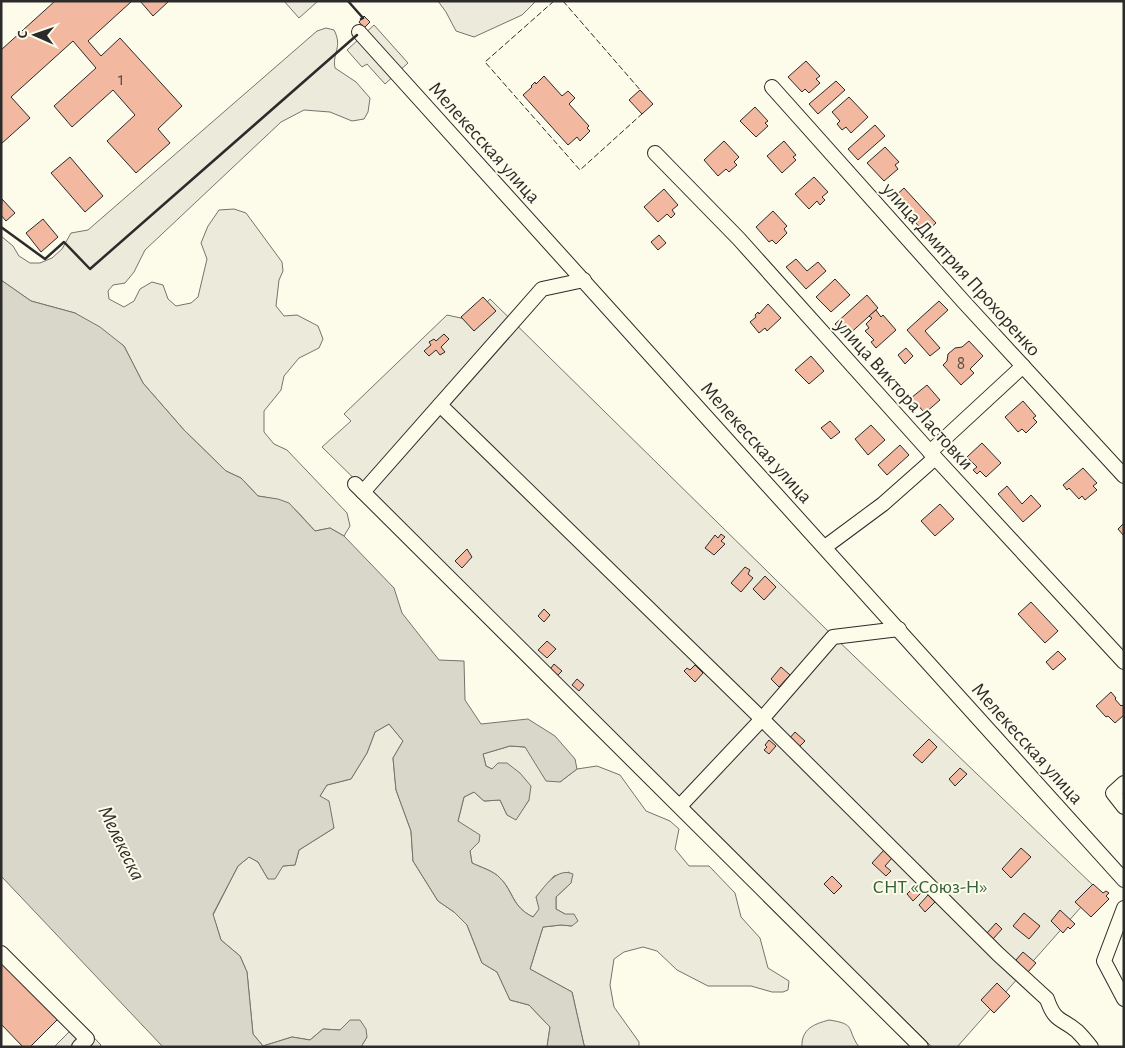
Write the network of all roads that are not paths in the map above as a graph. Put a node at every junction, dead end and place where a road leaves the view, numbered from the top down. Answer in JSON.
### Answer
{"nodes":[{"id":1,"x":359,"y":32,"type":"dead end"},
{"id":2,"x":772,"y":87,"type":"dead end"},
{"id":3,"x":655,"y":153,"type":"dead end"},
{"id":4,"x":584,"y":280,"type":"junction"},
{"id":5,"x":1023,"y":366,"type":"junction"},
{"id":6,"x":440,"y":405,"type":"junction"},
{"id":7,"x":932,"y":455,"type":"junction"},
{"id":8,"x":1124,"y":476,"type":"edge"},
{"id":9,"x":824,"y":547,"type":"junction"},
{"id":10,"x":899,"y":630,"type":"junction"},
{"id":11,"x":1124,"y":662,"type":"edge"},
{"id":12,"x":762,"y":719,"type":"junction"},
{"id":13,"x":1124,"y":783,"type":"edge"},
{"id":14,"x":680,"y":806,"type":"junction"},
{"id":15,"x":1124,"y":807,"type":"edge"},
{"id":16,"x":1124,"y":880,"type":"edge"},
{"id":17,"x":1124,"y":908,"type":"edge"},
{"id":18,"x":1,"y":953,"type":"edge"},
{"id":19,"x":1124,"y":1000,"type":"edge"},
{"id":20,"x":79,"y":1047,"type":"edge"},
{"id":21,"x":921,"y":1047,"type":"edge"},
{"id":22,"x":1091,"y":1047,"type":"edge"}],
"edges":[{"from":1,"to":4,"type":"street","name":"Мелекесская улица"},
{"from":2,"to":5,"type":"street","name":"улица Дмитрия Прохоренко"},
{"from":3,"to":7,"type":"street","name":"улица Виктора Ластовки"},
{"from":4,"to":6,"type":"street"},
{"from":4,"to":9,"type":"street","name":"Мелекесская улица"},
{"from":5,"to":7,"type":"street"},
{"from":5,"to":8,"type":"street","name":"улица Дмитрия Прохоренко"},
{"from":6,"to":12,"type":"street"},
{"from":6,"to":14,"type":"street"},
{"from":7,"to":9,"type":"street"},
{"from":7,"to":11,"type":"street","name":"улица Виктора Ластовки"},
{"from":9,"to":10,"type":"street","name":"Мелекесская улица"},
{"from":10,"to":12,"type":"street"},
{"from":10,"to":16,"type":"street","name":"Мелекесская улица"},
{"from":12,"to":14,"type":"street"},
{"from":12,"to":22,"type":"street"},
{"from":13,"to":15,"type":"street"},
{"from":14,"to":21,"type":"street"},
{"from":17,"to":19,"type":"street"},
{"from":18,"to":20,"type":"street"}]}
